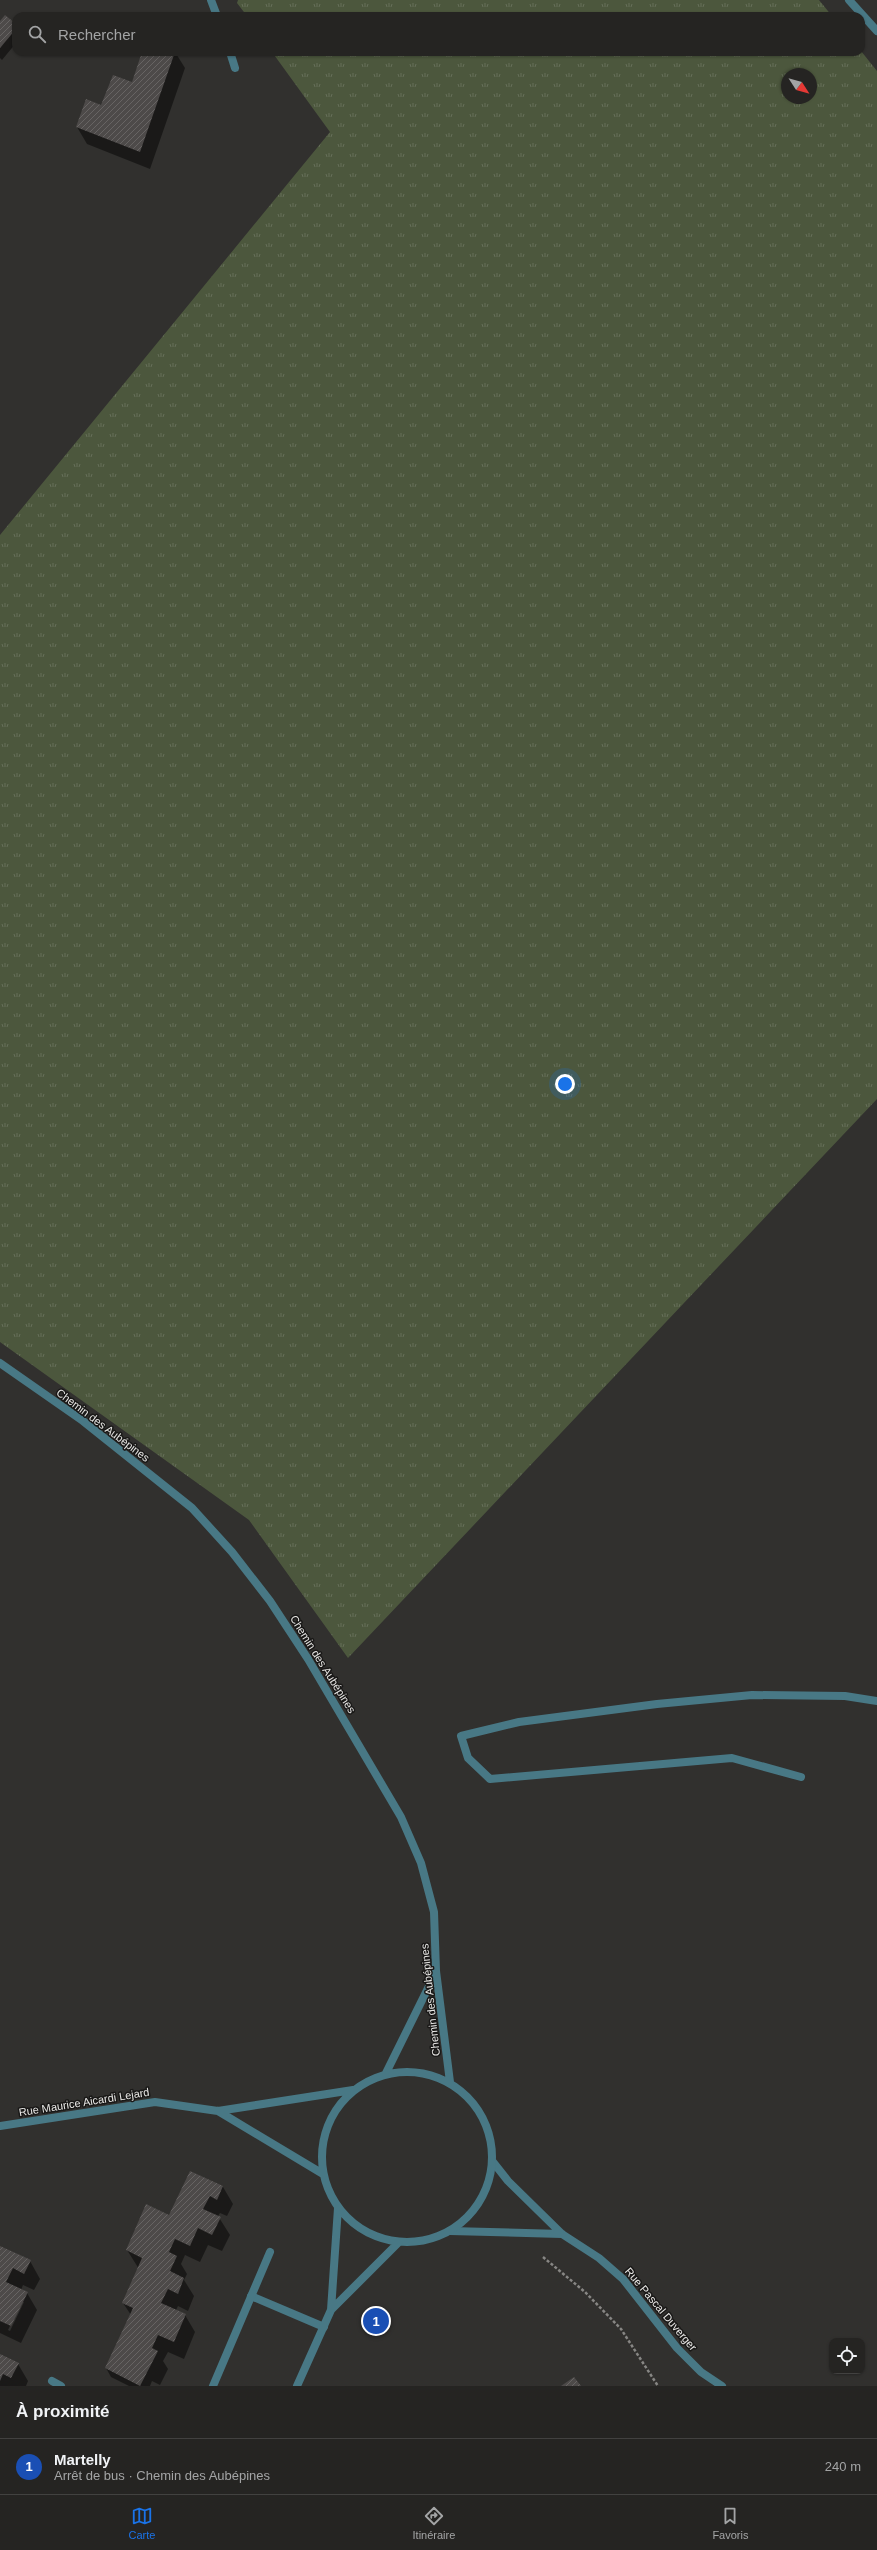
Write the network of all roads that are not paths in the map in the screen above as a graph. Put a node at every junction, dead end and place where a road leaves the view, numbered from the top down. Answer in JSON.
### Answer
{"nodes":[{"id":1,"x":211,"y":0,"type":"edge"},
{"id":2,"x":849,"y":0,"type":"edge"},
{"id":3,"x":216,"y":12,"type":"edge"},
{"id":4,"x":860,"y":12,"type":"edge"},
{"id":5,"x":865,"y":17,"type":"edge"},
{"id":6,"x":877,"y":30,"type":"edge"},
{"id":7,"x":231,"y":56,"type":"edge"},
{"id":8,"x":235,"y":68,"type":"dead end"},
{"id":9,"x":0,"y":1363,"type":"edge"},
{"id":10,"x":877,"y":1701,"type":"edge"},
{"id":11,"x":801,"y":1777,"type":"dead end"},
{"id":12,"x":436,"y":1971,"type":"junction"},
{"id":13,"x":386,"y":2073,"type":"junction"},
{"id":14,"x":450,"y":2082,"type":"junction"},
{"id":15,"x":353,"y":2090,"type":"junction"},
{"id":16,"x":218,"y":2111,"type":"junction"},
{"id":17,"x":0,"y":2126,"type":"edge"},
{"id":18,"x":493,"y":2162,"type":"junction"},
{"id":19,"x":323,"y":2174,"type":"junction"},
{"id":20,"x":338,"y":2208,"type":"junction"},
{"id":21,"x":450,"y":2231,"type":"junction"},
{"id":22,"x":562,"y":2234,"type":"junction"},
{"id":23,"x":399,"y":2242,"type":"junction"},
{"id":24,"x":270,"y":2252,"type":"dead end"},
{"id":25,"x":251,"y":2296,"type":"junction"},
{"id":26,"x":331,"y":2310,"type":"junction"},
{"id":27,"x":324,"y":2327,"type":"junction"},
{"id":28,"x":52,"y":2380,"type":"dead end"},
{"id":29,"x":61,"y":2386,"type":"edge"},
{"id":30,"x":213,"y":2386,"type":"edge"},
{"id":31,"x":297,"y":2386,"type":"edge"},
{"id":32,"x":722,"y":2386,"type":"edge"}],
"edges":[{"from":1,"to":3,"type":"street"},
{"from":2,"to":4,"type":"street"},
{"from":5,"to":6,"type":"street"},
{"from":7,"to":8,"type":"street"},
{"from":9,"to":12,"type":"street","name":"Chemin des Aubépines"},
{"from":10,"to":11,"type":"street"},
{"from":12,"to":13,"type":"street"},
{"from":12,"to":14,"type":"street","name":"Chemin des Aubépines"},
{"from":13,"to":14,"type":"street"},
{"from":13,"to":15,"type":"street"},
{"from":14,"to":18,"type":"street"},
{"from":15,"to":16,"type":"street","name":"Rue Maurice Aicardi Lejard"},
{"from":15,"to":19,"type":"street"},
{"from":16,"to":17,"type":"street","name":"Rue Maurice Aicardi Lejard"},
{"from":16,"to":19,"type":"street","name":"Rue Maurice Aicardi Lejard"},
{"from":18,"to":21,"type":"street"},
{"from":18,"to":22,"type":"street","name":"Rue Pascal Duverger"},
{"from":19,"to":20,"type":"street"},
{"from":20,"to":23,"type":"street"},
{"from":20,"to":26,"type":"street"},
{"from":21,"to":22,"type":"street"},
{"from":21,"to":23,"type":"street"},
{"from":22,"to":32,"type":"street","name":"Rue Pascal Duverger"},
{"from":23,"to":26,"type":"street"},
{"from":24,"to":25,"type":"street"},
{"from":25,"to":27,"type":"street"},
{"from":25,"to":30,"type":"street"},
{"from":26,"to":27,"type":"street"},
{"from":27,"to":31,"type":"street"},
{"from":28,"to":29,"type":"street"}]}
